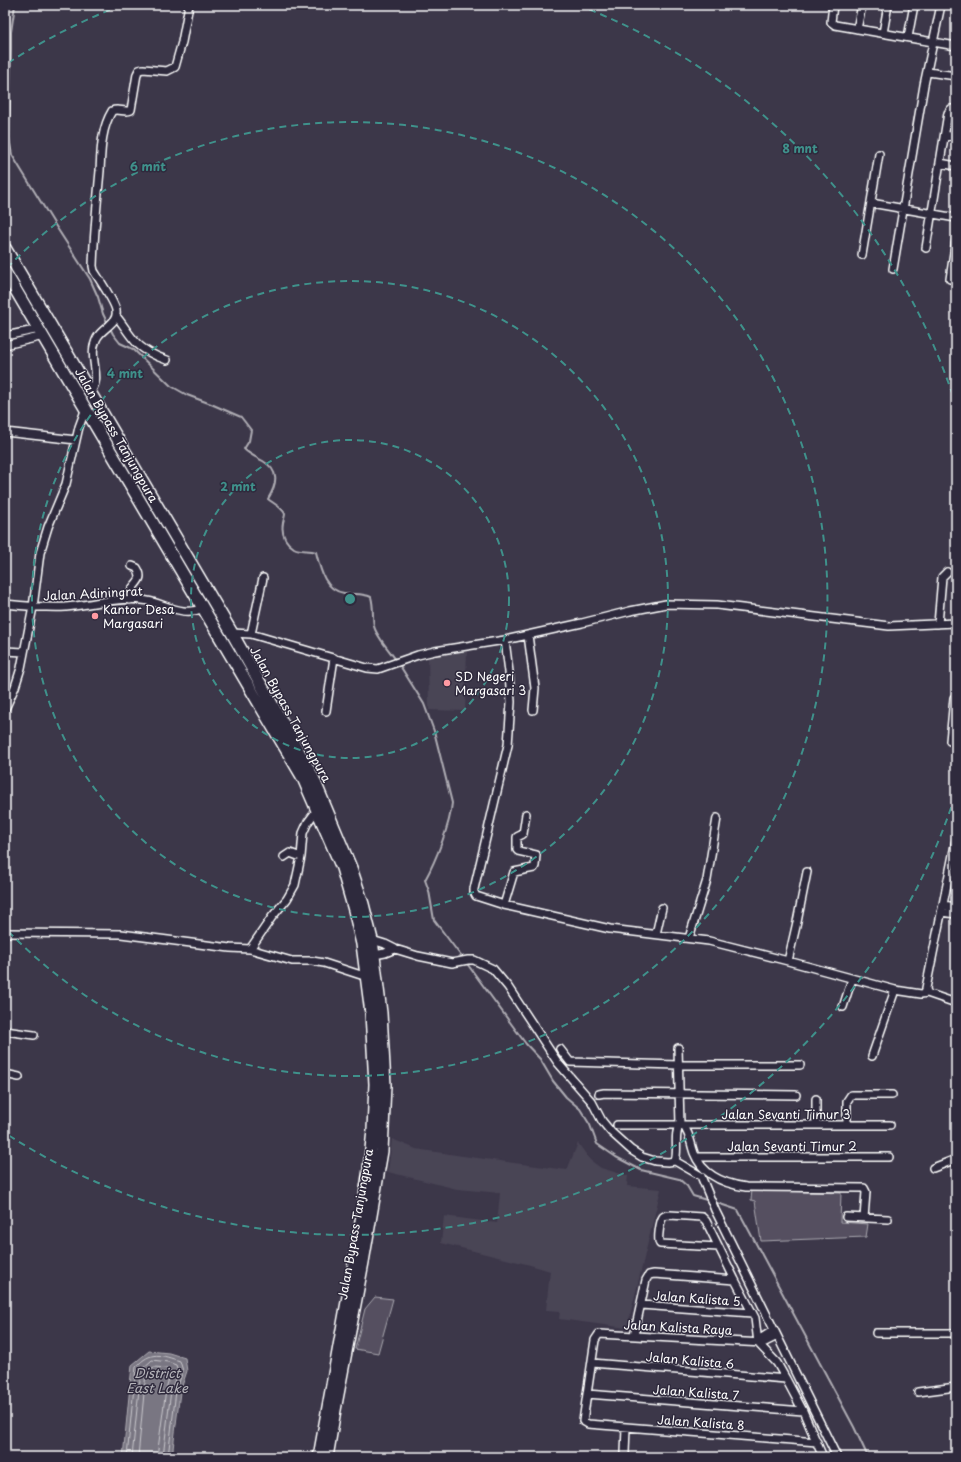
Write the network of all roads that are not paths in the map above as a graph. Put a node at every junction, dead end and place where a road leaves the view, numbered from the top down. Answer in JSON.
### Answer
{"nodes":[{"id":1,"x":189,"y":5,"type":"edge"},
{"id":2,"x":833,"y":5,"type":"edge"},
{"id":3,"x":862,"y":5,"type":"edge"},
{"id":4,"x":888,"y":5,"type":"edge"},
{"id":5,"x":914,"y":5,"type":"edge"},
{"id":6,"x":941,"y":5,"type":"edge"},
{"id":7,"x":857,"y":29,"type":"junction"},
{"id":8,"x":883,"y":33,"type":"junction"},
{"id":9,"x":908,"y":37,"type":"junction"},
{"id":10,"x":934,"y":41,"type":"junction"},
{"id":11,"x":956,"y":46,"type":"edge"},
{"id":12,"x":928,"y":72,"type":"junction"},
{"id":13,"x":956,"y":76,"type":"edge"},
{"id":14,"x":956,"y":109,"type":"edge"},
{"id":15,"x":945,"y":136,"type":"junction"},
{"id":16,"x":956,"y":137,"type":"edge"},
{"id":17,"x":879,"y":154,"type":"dead end"},
{"id":18,"x":940,"y":163,"type":"junction"},
{"id":19,"x":956,"y":166,"type":"edge"},
{"id":20,"x":871,"y":203,"type":"junction"},
{"id":21,"x":903,"y":209,"type":"junction"},
{"id":22,"x":932,"y":214,"type":"junction"},
{"id":23,"x":956,"y":218,"type":"edge"},
{"id":24,"x":956,"y":239,"type":"edge"},
{"id":25,"x":5,"y":248,"type":"edge"},
{"id":26,"x":926,"y":248,"type":"dead end"},
{"id":27,"x":862,"y":255,"type":"dead end"},
{"id":28,"x":893,"y":269,"type":"dead end"},
{"id":29,"x":5,"y":272,"type":"edge"},
{"id":30,"x":950,"y":280,"type":"dead end"},
{"id":31,"x":115,"y":318,"type":"junction"},
{"id":32,"x":42,"y":333,"type":"junction"},
{"id":33,"x":5,"y":336,"type":"edge"},
{"id":34,"x":5,"y":345,"type":"edge"},
{"id":35,"x":167,"y":360,"type":"dead end"},
{"id":36,"x":89,"y":393,"type":"junction"},
{"id":37,"x":86,"y":408,"type":"junction"},
{"id":38,"x":5,"y":432,"type":"edge"},
{"id":39,"x":76,"y":440,"type":"junction"},
{"id":40,"x":132,"y":566,"type":"dead end"},
{"id":41,"x":947,"y":572,"type":"dead end"},
{"id":42,"x":263,"y":578,"type":"dead end"},
{"id":43,"x":130,"y":600,"type":"junction"},
{"id":44,"x":5,"y":604,"type":"edge"},
{"id":45,"x":33,"y":607,"type":"junction"},
{"id":46,"x":203,"y":608,"type":"junction"},
{"id":47,"x":938,"y":624,"type":"junction"},
{"id":48,"x":956,"y":624,"type":"edge"},
{"id":49,"x":232,"y":634,"type":"junction"},
{"id":50,"x":251,"y":634,"type":"junction"},
{"id":51,"x":528,"y":635,"type":"junction"},
{"id":52,"x":505,"y":640,"type":"junction"},
{"id":53,"x":5,"y":651,"type":"edge"},
{"id":54,"x":24,"y":652,"type":"junction"},
{"id":55,"x":334,"y":658,"type":"junction"},
{"id":56,"x":954,"y":698,"type":"dead end"},
{"id":57,"x":954,"y":708,"type":"edge"},
{"id":58,"x":5,"y":710,"type":"edge"},
{"id":59,"x":533,"y":710,"type":"dead end"},
{"id":60,"x":326,"y":711,"type":"dead end"},
{"id":61,"x":950,"y":741,"type":"dead end"},
{"id":62,"x":317,"y":810,"type":"junction"},
{"id":63,"x":526,"y":814,"type":"dead end"},
{"id":64,"x":717,"y":818,"type":"dead end"},
{"id":65,"x":956,"y":840,"type":"edge"},
{"id":66,"x":284,"y":857,"type":"dead end"},
{"id":67,"x":301,"y":857,"type":"junction"},
{"id":68,"x":806,"y":872,"type":"dead end"},
{"id":69,"x":504,"y":905,"type":"junction"},
{"id":70,"x":956,"y":907,"type":"edge"},
{"id":71,"x":662,"y":908,"type":"dead end"},
{"id":72,"x":942,"y":908,"type":"junction"},
{"id":73,"x":956,"y":914,"type":"edge"},
{"id":74,"x":5,"y":933,"type":"edge"},
{"id":75,"x":656,"y":934,"type":"junction"},
{"id":76,"x":689,"y":938,"type":"junction"},
{"id":77,"x":372,"y":940,"type":"junction"},
{"id":78,"x":250,"y":949,"type":"junction"},
{"id":79,"x":395,"y":949,"type":"junction"},
{"id":80,"x":374,"y":955,"type":"junction"},
{"id":81,"x":788,"y":961,"type":"junction"},
{"id":82,"x":366,"y":977,"type":"junction"},
{"id":83,"x":852,"y":979,"type":"junction"},
{"id":84,"x":895,"y":990,"type":"junction"},
{"id":85,"x":927,"y":993,"type":"junction"},
{"id":86,"x":956,"y":1003,"type":"edge"},
{"id":87,"x":843,"y":1007,"type":"dead end"},
{"id":88,"x":5,"y":1031,"type":"edge"},
{"id":89,"x":34,"y":1035,"type":"dead end"},
{"id":90,"x":678,"y":1048,"type":"dead end"},
{"id":91,"x":560,"y":1049,"type":"dead end"},
{"id":92,"x":872,"y":1056,"type":"dead end"},
{"id":93,"x":678,"y":1065,"type":"junction"},
{"id":94,"x":800,"y":1065,"type":"dead end"},
{"id":95,"x":5,"y":1074,"type":"edge"},
{"id":96,"x":19,"y":1077,"type":"dead end"},
{"id":97,"x":600,"y":1094,"type":"dead end"},
{"id":98,"x":679,"y":1094,"type":"junction"},
{"id":99,"x":796,"y":1095,"type":"dead end"},
{"id":100,"x":892,"y":1095,"type":"dead end"},
{"id":101,"x":816,"y":1099,"type":"dead end"},
{"id":102,"x":617,"y":1125,"type":"dead end"},
{"id":103,"x":682,"y":1125,"type":"junction"},
{"id":104,"x":816,"y":1125,"type":"junction"},
{"id":105,"x":847,"y":1125,"type":"junction"},
{"id":106,"x":890,"y":1126,"type":"dead end"},
{"id":107,"x":696,"y":1157,"type":"junction"},
{"id":108,"x":889,"y":1157,"type":"dead end"},
{"id":109,"x":956,"y":1159,"type":"edge"},
{"id":110,"x":675,"y":1161,"type":"junction"},
{"id":111,"x":933,"y":1168,"type":"dead end"},
{"id":112,"x":846,"y":1217,"type":"dead end"},
{"id":113,"x":864,"y":1218,"type":"junction"},
{"id":114,"x":888,"y":1220,"type":"dead end"},
{"id":115,"x":719,"y":1246,"type":"junction"},
{"id":116,"x":735,"y":1280,"type":"junction"},
{"id":117,"x":641,"y":1305,"type":"junction"},
{"id":118,"x":752,"y":1313,"type":"junction"},
{"id":119,"x":775,"y":1333,"type":"junction"},
{"id":120,"x":876,"y":1333,"type":"dead end"},
{"id":121,"x":956,"y":1333,"type":"edge"},
{"id":122,"x":634,"y":1336,"type":"junction"},
{"id":123,"x":758,"y":1343,"type":"junction"},
{"id":124,"x":592,"y":1363,"type":"junction"},
{"id":125,"x":786,"y":1378,"type":"junction"},
{"id":126,"x":956,"y":1386,"type":"edge"},
{"id":127,"x":918,"y":1392,"type":"dead end"},
{"id":128,"x":587,"y":1394,"type":"junction"},
{"id":129,"x":803,"y":1411,"type":"junction"},
{"id":130,"x":626,"y":1428,"type":"junction"},
{"id":131,"x":817,"y":1442,"type":"junction"},
{"id":132,"x":319,"y":1457,"type":"edge"},
{"id":133,"x":327,"y":1457,"type":"edge"},
{"id":134,"x":626,"y":1457,"type":"edge"},
{"id":135,"x":823,"y":1457,"type":"edge"},
{"id":136,"x":837,"y":1457,"type":"edge"}],
"edges":[{"from":1,"to":31,"type":"street"},
{"from":2,"to":7,"type":"street"},
{"from":3,"to":7,"type":"street"},
{"from":4,"to":8,"type":"street"},
{"from":5,"to":9,"type":"street"},
{"from":6,"to":10,"type":"street"},
{"from":7,"to":8,"type":"street"},
{"from":8,"to":9,"type":"street"},
{"from":9,"to":10,"type":"street"},
{"from":10,"to":11,"type":"street"},
{"from":10,"to":12,"type":"street"},
{"from":12,"to":13,"type":"street"},
{"from":12,"to":21,"type":"street"},
{"from":14,"to":15,"type":"street"},
{"from":15,"to":16,"type":"street"},
{"from":15,"to":18,"type":"street"},
{"from":17,"to":20,"type":"street"},
{"from":18,"to":19,"type":"street"},
{"from":18,"to":22,"type":"street"},
{"from":20,"to":21,"type":"street"},
{"from":20,"to":27,"type":"street"},
{"from":21,"to":22,"type":"street"},
{"from":21,"to":28,"type":"street"},
{"from":22,"to":23,"type":"street"},
{"from":22,"to":26,"type":"street"},
{"from":24,"to":30,"type":"street"},
{"from":25,"to":36,"type":"highway","name":"Jalan Bypass Tanjungpura"},
{"from":29,"to":32,"type":"highway","name":"Jalan Bypass Tanjungpura"},
{"from":31,"to":35,"type":"street"},
{"from":31,"to":36,"type":"street"},
{"from":32,"to":33,"type":"street"},
{"from":32,"to":34,"type":"street"},
{"from":32,"to":37,"type":"highway","name":"Jalan Bypass Tanjungpura"},
{"from":36,"to":49,"type":"highway","name":"Jalan Bypass Tanjungpura"},
{"from":37,"to":39,"type":"street"},
{"from":37,"to":46,"type":"highway","name":"Jalan Bypass Tanjungpura"},
{"from":38,"to":39,"type":"street"},
{"from":39,"to":45,"type":"street"},
{"from":40,"to":43,"type":"street"},
{"from":41,"to":47,"type":"street"},
{"from":42,"to":50,"type":"street"},
{"from":43,"to":45,"type":"street","name":"Jalan Adiningrat"},
{"from":43,"to":46,"type":"street","name":"Jalan Adiningrat"},
{"from":44,"to":45,"type":"street","name":"Jalan Adiningrat"},
{"from":45,"to":54,"type":"street"},
{"from":46,"to":62,"type":"highway","name":"Jalan Bypass Tanjungpura"},
{"from":47,"to":48,"type":"street"},
{"from":47,"to":51,"type":"street"},
{"from":49,"to":50,"type":"street"},
{"from":49,"to":77,"type":"highway","name":"Jalan Bypass Tanjungpura"},
{"from":50,"to":55,"type":"street"},
{"from":51,"to":52,"type":"street"},
{"from":51,"to":59,"type":"street"},
{"from":52,"to":55,"type":"street"},
{"from":52,"to":69,"type":"street"},
{"from":53,"to":54,"type":"street"},
{"from":54,"to":58,"type":"street"},
{"from":55,"to":60,"type":"street"},
{"from":56,"to":57,"type":"street"},
{"from":57,"to":61,"type":"street"},
{"from":62,"to":67,"type":"street"},
{"from":62,"to":82,"type":"highway","name":"Jalan Bypass Tanjungpura"},
{"from":63,"to":69,"type":"street"},
{"from":64,"to":76,"type":"street"},
{"from":65,"to":72,"type":"street"},
{"from":66,"to":67,"type":"street"},
{"from":67,"to":78,"type":"street"},
{"from":68,"to":81,"type":"street"},
{"from":69,"to":75,"type":"street"},
{"from":70,"to":72,"type":"street"},
{"from":71,"to":75,"type":"street"},
{"from":72,"to":73,"type":"street"},
{"from":72,"to":85,"type":"street"},
{"from":74,"to":78,"type":"street"},
{"from":75,"to":76,"type":"street"},
{"from":76,"to":81,"type":"street"},
{"from":77,"to":79,"type":"street"},
{"from":77,"to":80,"type":"highway","name":"Jalan Bypass Tanjungpura"},
{"from":78,"to":82,"type":"street"},
{"from":79,"to":80,"type":"street"},
{"from":79,"to":110,"type":"street"},
{"from":80,"to":133,"type":"highway","name":"Jalan Bypass Tanjungpura"},
{"from":81,"to":83,"type":"street"},
{"from":82,"to":132,"type":"highway","name":"Jalan Bypass Tanjungpura"},
{"from":83,"to":84,"type":"street"},
{"from":83,"to":87,"type":"street"},
{"from":84,"to":85,"type":"street"},
{"from":84,"to":92,"type":"street"},
{"from":85,"to":86,"type":"street"},
{"from":88,"to":89,"type":"street"},
{"from":90,"to":93,"type":"street"},
{"from":91,"to":93,"type":"street"},
{"from":93,"to":94,"type":"street"},
{"from":93,"to":98,"type":"street"},
{"from":95,"to":96,"type":"street"},
{"from":97,"to":98,"type":"street"},
{"from":98,"to":99,"type":"street"},
{"from":98,"to":103,"type":"street"},
{"from":100,"to":105,"type":"street"},
{"from":101,"to":104,"type":"street"},
{"from":102,"to":103,"type":"street","name":"Jalan Sevanti Timur 3"},
{"from":103,"to":104,"type":"street","name":"Jalan Sevanti Timur 3"},
{"from":103,"to":107,"type":"street"},
{"from":103,"to":110,"type":"street"},
{"from":104,"to":105,"type":"street","name":"Jalan Sevanti Timur 3"},
{"from":105,"to":106,"type":"street","name":"Jalan Sevanti Timur 3"},
{"from":107,"to":108,"type":"street","name":"Jalan Sevanti Timur 2"},
{"from":107,"to":113,"type":"street"},
{"from":109,"to":111,"type":"street"},
{"from":110,"to":119,"type":"street"},
{"from":112,"to":113,"type":"street"},
{"from":113,"to":114,"type":"street"},
{"from":115,"to":115,"type":"street"},
{"from":115,"to":116,"type":"street"},
{"from":116,"to":117,"type":"street"},
{"from":116,"to":118,"type":"street"},
{"from":117,"to":118,"type":"street","name":"Jalan Kalista 5"},
{"from":117,"to":122,"type":"street"},
{"from":118,"to":123,"type":"street"},
{"from":119,"to":123,"type":"street"},
{"from":119,"to":136,"type":"street"},
{"from":120,"to":121,"type":"street"},
{"from":122,"to":123,"type":"street","name":"Jalan Kalista Raya"},
{"from":122,"to":124,"type":"street","name":"Jalan Kalista Raya"},
{"from":123,"to":125,"type":"street"},
{"from":124,"to":125,"type":"street","name":"Jalan Kalista 6"},
{"from":124,"to":128,"type":"street"},
{"from":125,"to":129,"type":"street"},
{"from":126,"to":127,"type":"street"},
{"from":128,"to":129,"type":"street","name":"Jalan Kalista 7"},
{"from":128,"to":130,"type":"street","name":"Jalan Kalista 8"},
{"from":129,"to":131,"type":"street"},
{"from":130,"to":131,"type":"street","name":"Jalan Kalista 8"},
{"from":130,"to":134,"type":"street"},
{"from":131,"to":135,"type":"street"}]}
